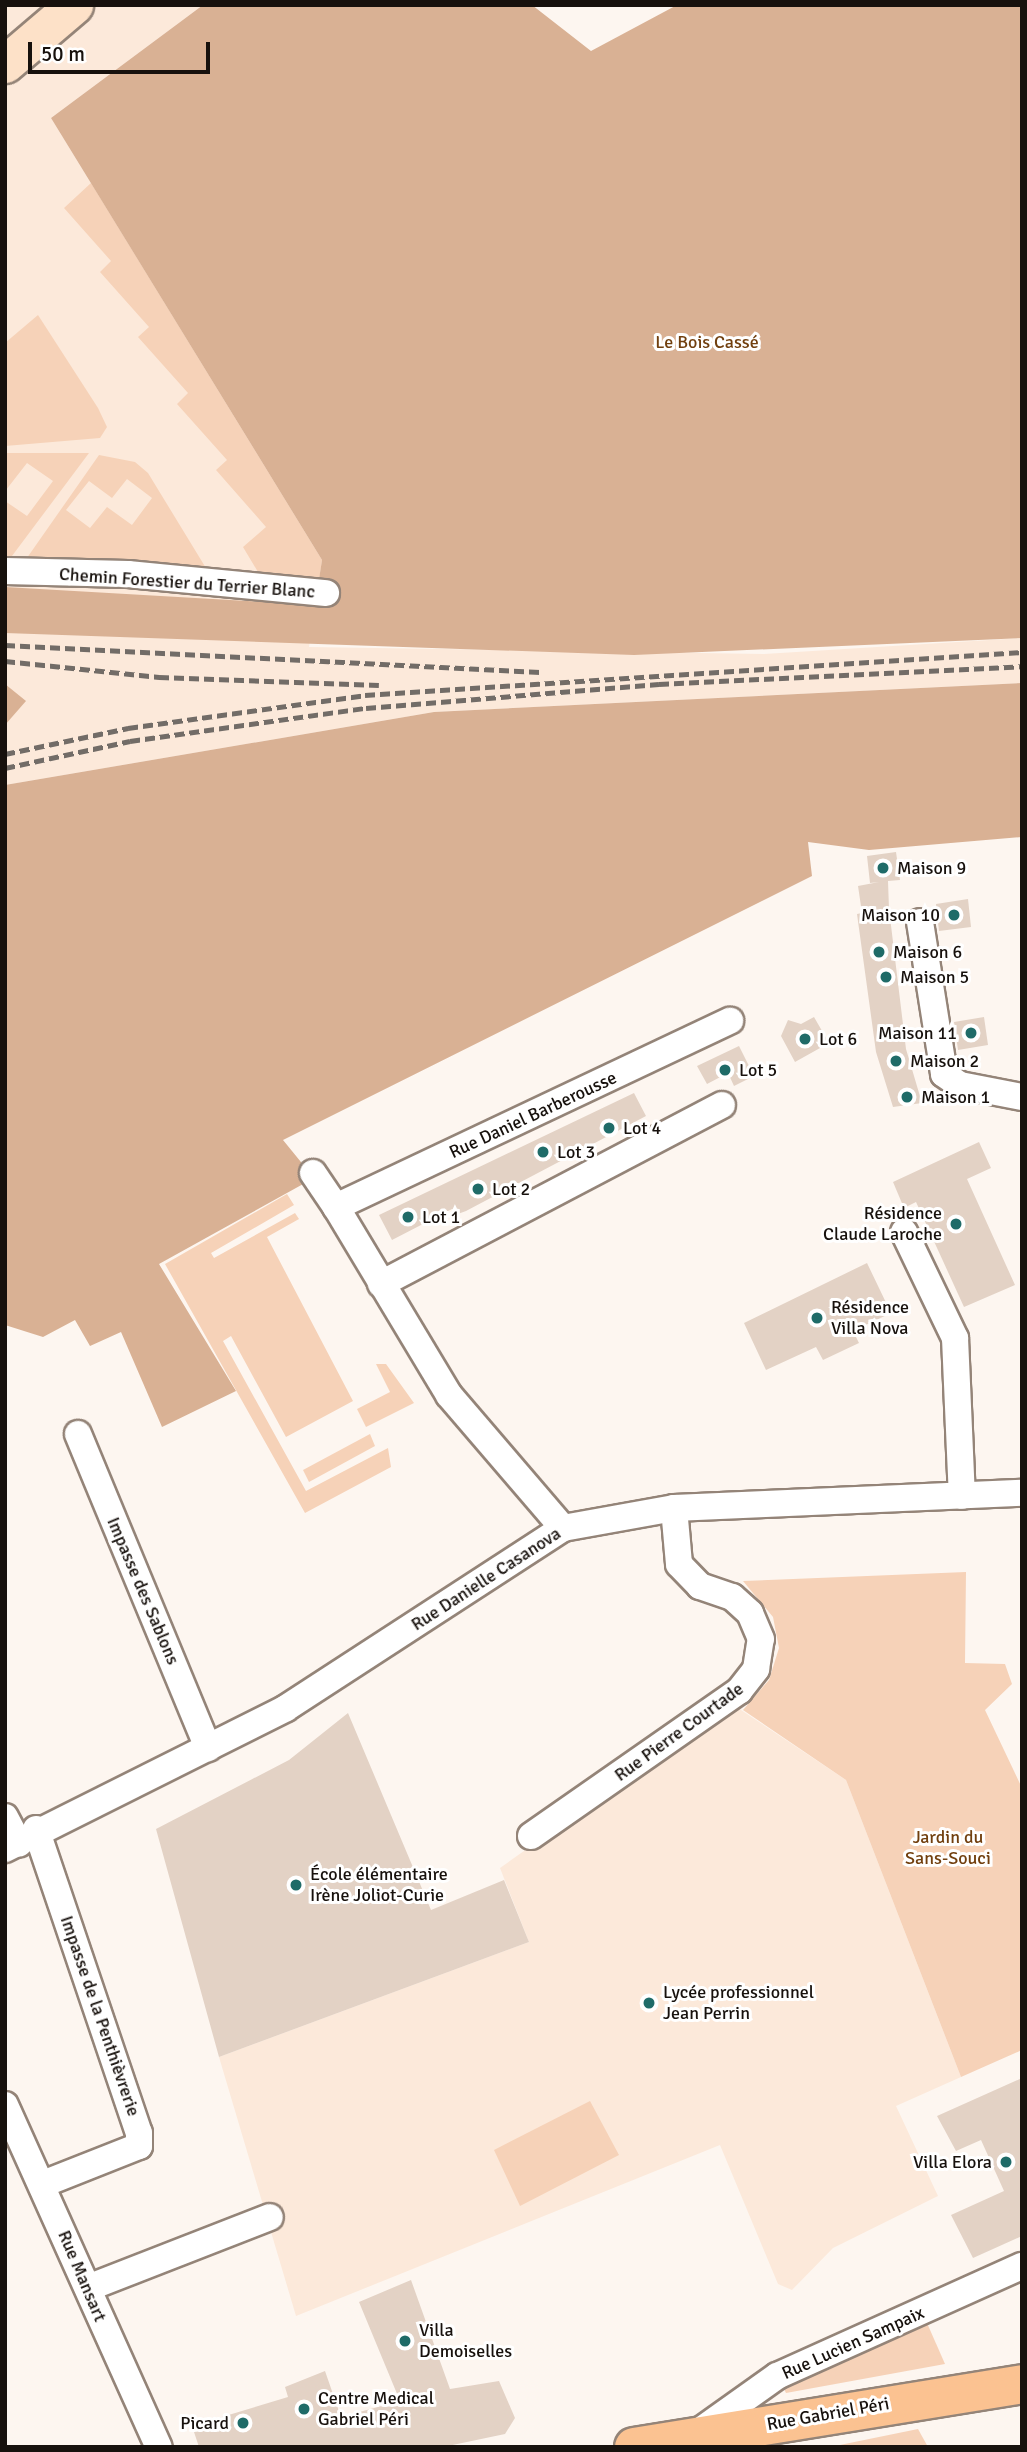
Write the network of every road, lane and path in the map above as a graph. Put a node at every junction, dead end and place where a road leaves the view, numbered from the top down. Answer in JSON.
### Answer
{"nodes":[{"id":1,"x":42,"y":5,"type":"edge"},
{"id":2,"x":74,"y":5,"type":"edge"},
{"id":3,"x":5,"y":37,"type":"edge"},
{"id":4,"x":5,"y":64,"type":"edge"},
{"id":5,"x":5,"y":571,"type":"edge"},
{"id":6,"x":326,"y":593,"type":"dead end"},
{"id":7,"x":920,"y":922,"type":"dead end"},
{"id":8,"x":730,"y":1021,"type":"dead end"},
{"id":9,"x":1010,"y":1094,"type":"edge"},
{"id":10,"x":722,"y":1105,"type":"dead end"},
{"id":11,"x":313,"y":1173,"type":"dead end"},
{"id":12,"x":336,"y":1207,"type":"junction"},
{"id":13,"x":904,"y":1232,"type":"dead end"},
{"id":14,"x":381,"y":1284,"type":"junction"},
{"id":15,"x":78,"y":1434,"type":"dead end"},
{"id":16,"x":1022,"y":1493,"type":"edge"},
{"id":17,"x":962,"y":1496,"type":"junction"},
{"id":18,"x":674,"y":1508,"type":"junction"},
{"id":19,"x":563,"y":1528,"type":"junction"},
{"id":20,"x":208,"y":1748,"type":"junction"},
{"id":21,"x":5,"y":1817,"type":"edge"},
{"id":22,"x":531,"y":1836,"type":"dead end"},
{"id":23,"x":20,"y":1840,"type":"edge"},
{"id":24,"x":5,"y":2105,"type":"edge"},
{"id":25,"x":43,"y":2184,"type":"junction"},
{"id":26,"x":270,"y":2217,"type":"dead end"},
{"id":27,"x":1022,"y":2266,"type":"edge"},
{"id":28,"x":88,"y":2288,"type":"junction"},
{"id":29,"x":1022,"y":2384,"type":"edge"},
{"id":30,"x":694,"y":2435,"type":"junction"},
{"id":31,"x":159,"y":2447,"type":"edge"},
{"id":32,"x":634,"y":2447,"type":"edge"}],
"edges":[{"from":1,"to":3,"type":"main road"},
{"from":2,"to":4,"type":"main road"},
{"from":5,"to":6,"type":"street","name":"Chemin Forestier du Terrier Blanc"},
{"from":7,"to":9,"type":"street"},
{"from":8,"to":12,"type":"street","name":"Rue Daniel Barberousse"},
{"from":10,"to":14,"type":"street"},
{"from":11,"to":12,"type":"street"},
{"from":12,"to":14,"type":"street"},
{"from":13,"to":17,"type":"street"},
{"from":14,"to":19,"type":"street"},
{"from":15,"to":20,"type":"street","name":"Impasse des Sablons"},
{"from":16,"to":17,"type":"street","name":"Rue Danielle Casanova"},
{"from":17,"to":18,"type":"street","name":"Rue Danielle Casanova"},
{"from":18,"to":19,"type":"street","name":"Rue Danielle Casanova"},
{"from":18,"to":22,"type":"street","name":"Rue Pierre Courtade"},
{"from":19,"to":20,"type":"street","name":"Rue Danielle Casanova"},
{"from":20,"to":23,"type":"street","name":"Rue Danielle Casanova"},
{"from":21,"to":23,"type":"street","name":"Impasse de la Penthièvrerie"},
{"from":23,"to":25,"type":"street","name":"Impasse de la Penthièvrerie"},
{"from":24,"to":25,"type":"street","name":"Rue Mansart"},
{"from":25,"to":28,"type":"street","name":"Rue Mansart"},
{"from":26,"to":28,"type":"street"},
{"from":27,"to":30,"type":"street","name":"Rue Lucien Sampaix"},
{"from":28,"to":31,"type":"street","name":"Rue Mansart"},
{"from":29,"to":30,"type":"main road","name":"Rue Gabriel Péri"},
{"from":30,"to":32,"type":"main road","name":"Rue Gabriel Péri"}]}
